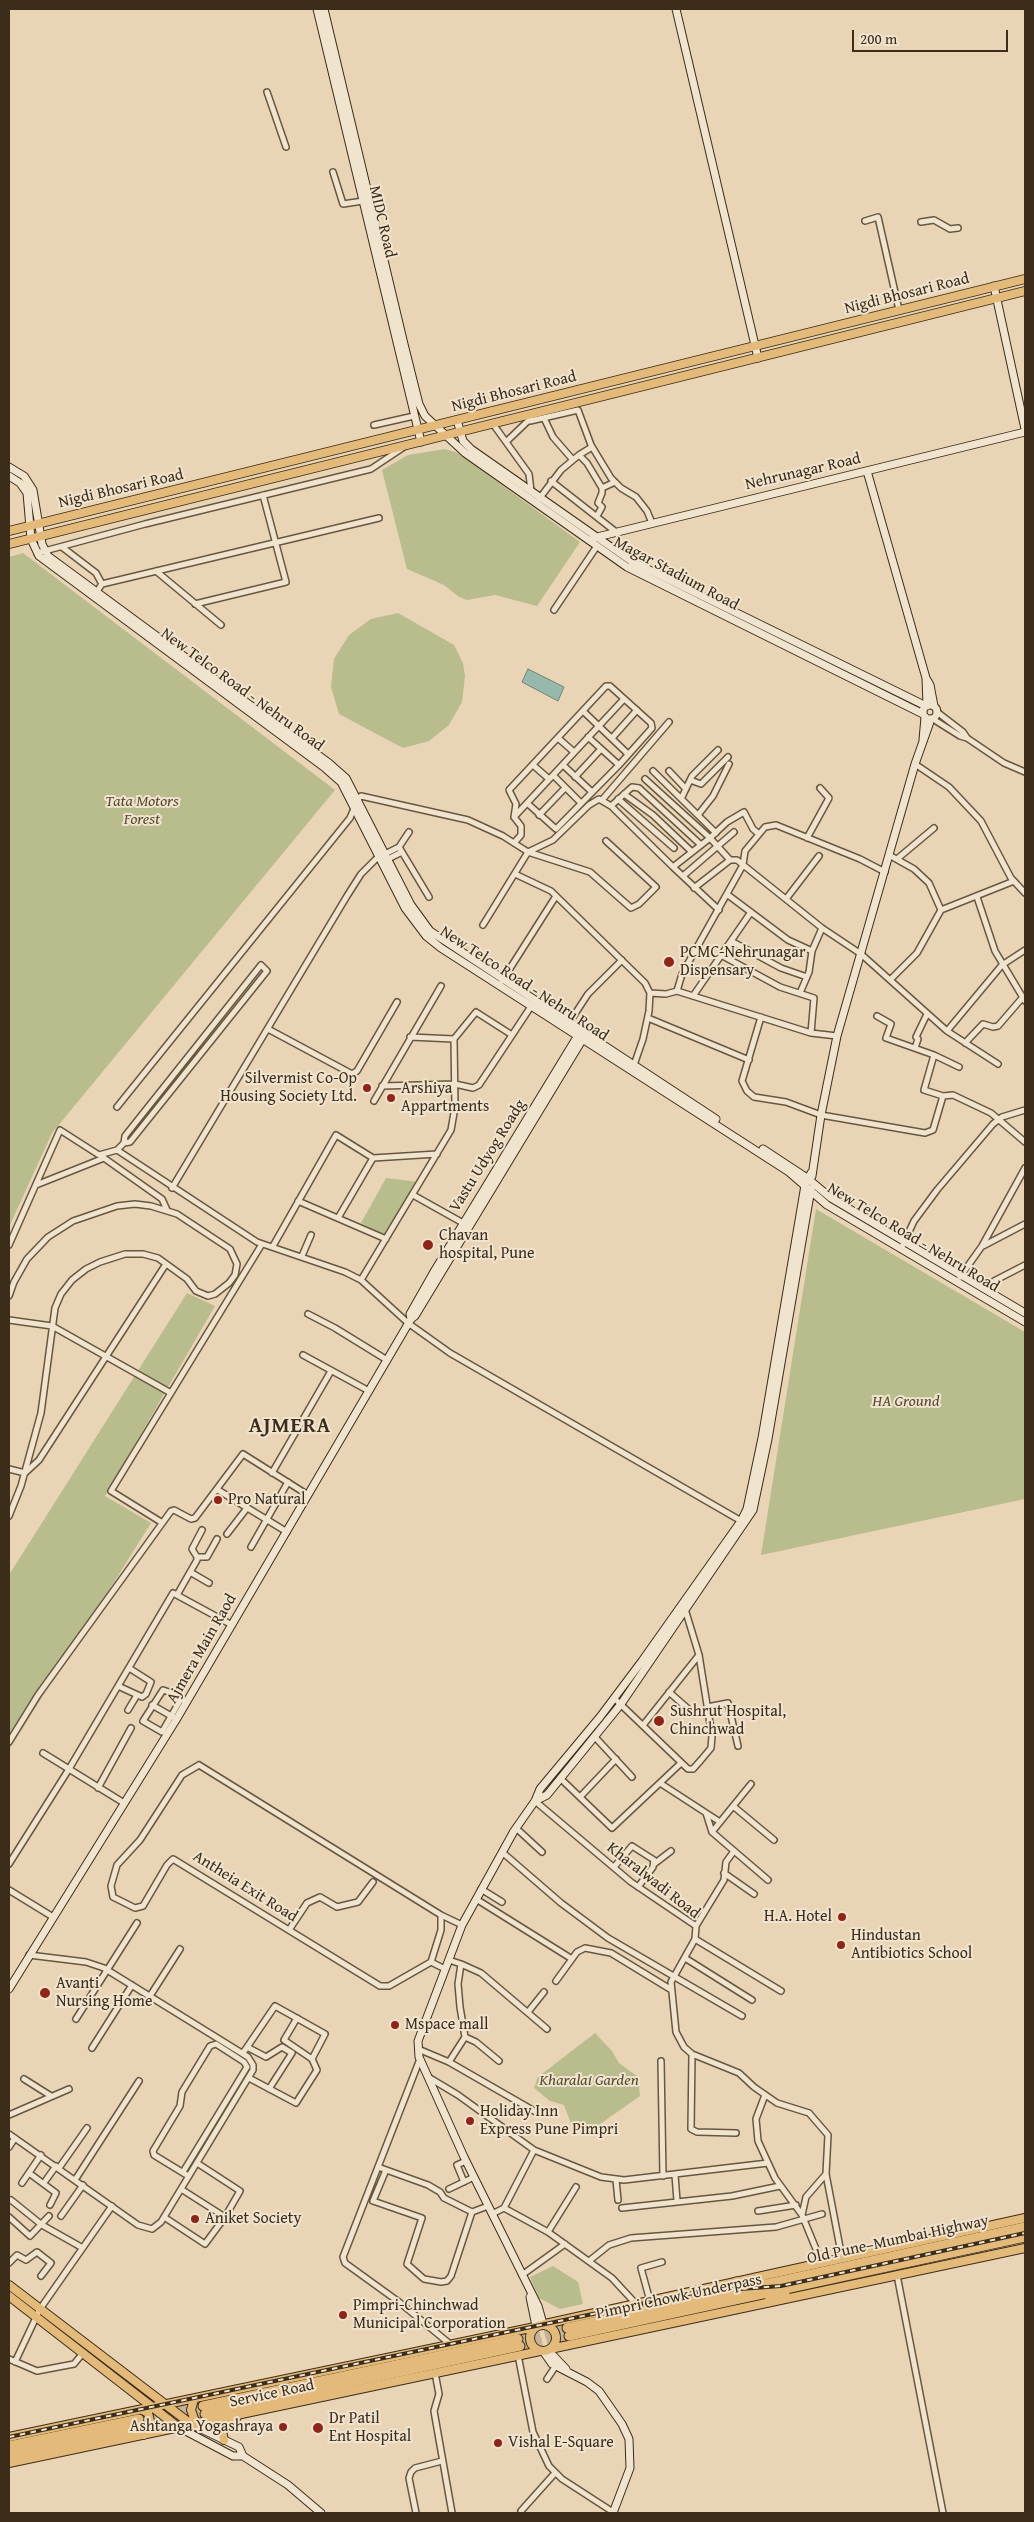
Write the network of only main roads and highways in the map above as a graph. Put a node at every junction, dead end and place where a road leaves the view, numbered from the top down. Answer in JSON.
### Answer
{"nodes":[{"id":1,"x":1025,"y":279,"type":"edge"},
{"id":2,"x":1025,"y":291,"type":"edge"},
{"id":3,"x":9,"y":531,"type":"edge"},
{"id":4,"x":9,"y":544,"type":"edge"},
{"id":5,"x":1025,"y":2218,"type":"edge"},
{"id":6,"x":1025,"y":2228,"type":"edge"},
{"id":7,"x":1025,"y":2237,"type":"edge"},
{"id":8,"x":1025,"y":2248,"type":"edge"},
{"id":9,"x":736,"y":2282,"type":"junction"},
{"id":10,"x":777,"y":2282,"type":"junction"},
{"id":11,"x":9,"y":2285,"type":"edge"},
{"id":12,"x":794,"y":2288,"type":"junction"},
{"id":13,"x":9,"y":2296,"type":"edge"},
{"id":14,"x":768,"y":2302,"type":"junction"},
{"id":15,"x":540,"y":2325,"type":"junction"},
{"id":16,"x":519,"y":2347,"type":"junction"},
{"id":17,"x":545,"y":2350,"type":"junction"},
{"id":18,"x":194,"y":2399,"type":"junction"},
{"id":19,"x":165,"y":2406,"type":"junction"},
{"id":20,"x":154,"y":2407,"type":"junction"},
{"id":21,"x":142,"y":2410,"type":"junction"},
{"id":22,"x":204,"y":2410,"type":"tunnel mouth"},
{"id":23,"x":238,"y":2415,"type":"junction"},
{"id":24,"x":193,"y":2424,"type":"junction"},
{"id":25,"x":142,"y":2427,"type":"junction"},
{"id":26,"x":178,"y":2427,"type":"junction"},
{"id":27,"x":9,"y":2437,"type":"edge"},
{"id":28,"x":224,"y":2440,"type":"road end"},
{"id":29,"x":9,"y":2446,"type":"edge"},
{"id":30,"x":9,"y":2455,"type":"edge"},
{"id":31,"x":9,"y":2463,"type":"edge"}],
"edges":[{"from":1,"to":3,"type":"main road","name":"Nigdi Bhosari Road"},
{"from":2,"to":4,"type":"main road","name":"Nigdi Bhosari Road"},
{"from":5,"to":9,"type":"main road","name":"Service Road"},
{"from":6,"to":10,"type":"highway","name":"Old Pune–Mumbai Highway"},
{"from":7,"to":12,"type":"highway","name":"Old Pune–Mumbai Highway"},
{"from":8,"to":14,"type":"main road","name":"Service Road"},
{"from":9,"to":10,"type":"highway"},
{"from":9,"to":15,"type":"main road","name":"Service Road"},
{"from":10,"to":12,"type":"highway","name":"Pimpri Chowk Underpass"},
{"from":11,"to":19,"type":"main road"},
{"from":12,"to":14,"type":"highway"},
{"from":13,"to":20,"type":"main road"},
{"from":14,"to":17,"type":"main road","name":"Service Road"},
{"from":15,"to":17,"type":"main road"},
{"from":15,"to":17,"type":"main road"},
{"from":15,"to":18,"type":"main road","name":"Service Road"},
{"from":16,"to":17,"type":"main road","name":"Service Road"},
{"from":16,"to":22,"type":"highway"},
{"from":16,"to":23,"type":"main road","name":"Service Road"},
{"from":18,"to":19,"type":"main road","name":"Service Road"},
{"from":18,"to":24,"type":"main road"},
{"from":19,"to":20,"type":"main road","name":"Service Road"},
{"from":19,"to":24,"type":"main road"},
{"from":20,"to":21,"type":"main road","name":"Service Road"},
{"from":20,"to":26,"type":"main road"},
{"from":21,"to":25,"type":"main road"},
{"from":21,"to":27,"type":"main road","name":"Service Road"},
{"from":23,"to":24,"type":"main road","name":"Service Road"},
{"from":23,"to":28,"type":"main road"},
{"from":24,"to":26,"type":"main road","name":"Service Road"},
{"from":25,"to":26,"type":"main road","name":"Service Road"},
{"from":25,"to":29,"type":"highway"},
{"from":25,"to":30,"type":"highway"},
{"from":25,"to":31,"type":"main road","name":"Service Road"}]}
